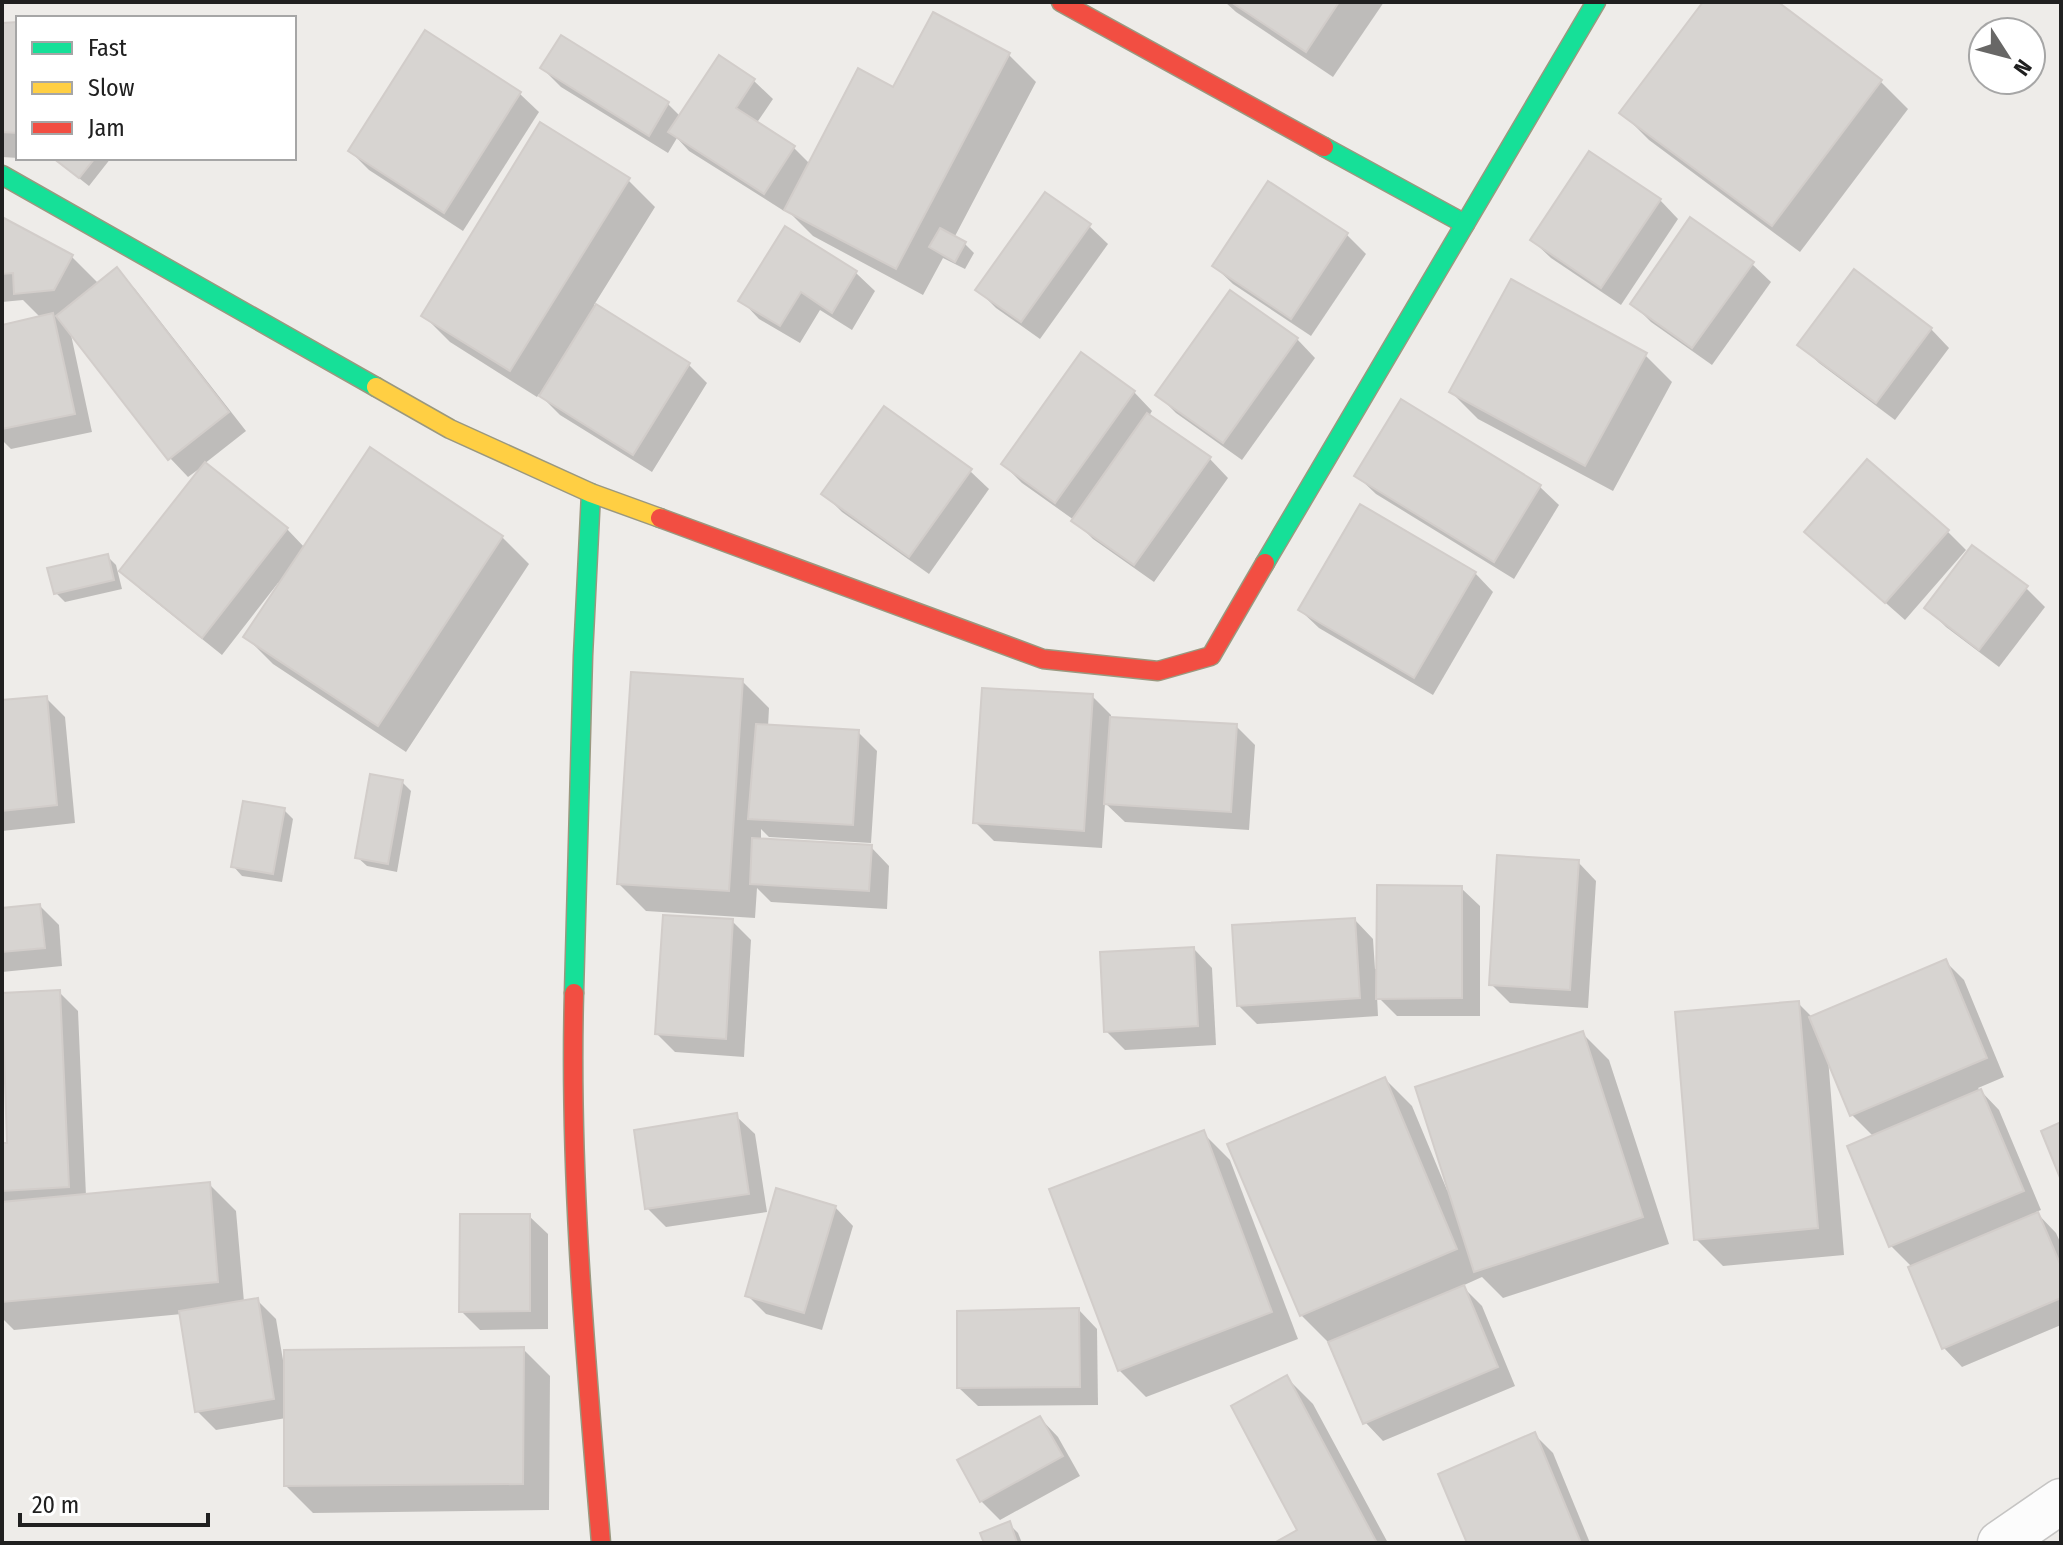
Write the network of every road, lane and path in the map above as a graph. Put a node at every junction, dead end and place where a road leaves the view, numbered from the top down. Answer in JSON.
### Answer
{"nodes":[{"id":1,"x":1061,"y":2,"type":"edge"},
{"id":2,"x":1596,"y":2,"type":"edge"},
{"id":3,"x":2,"y":175,"type":"edge"},
{"id":4,"x":1465,"y":224,"type":"junction"},
{"id":5,"x":591,"y":493,"type":"junction"},
{"id":6,"x":2061,"y":1501,"type":"edge"},
{"id":7,"x":601,"y":1543,"type":"edge"},
{"id":8,"x":2000,"y":1543,"type":"edge"}],
"edges":[{"from":1,"to":4,"type":"street"},
{"from":2,"to":4,"type":"street"},
{"from":3,"to":5,"type":"street"},
{"from":4,"to":5,"type":"street"},
{"from":5,"to":7,"type":"street"},
{"from":6,"to":8,"type":"street"}]}
